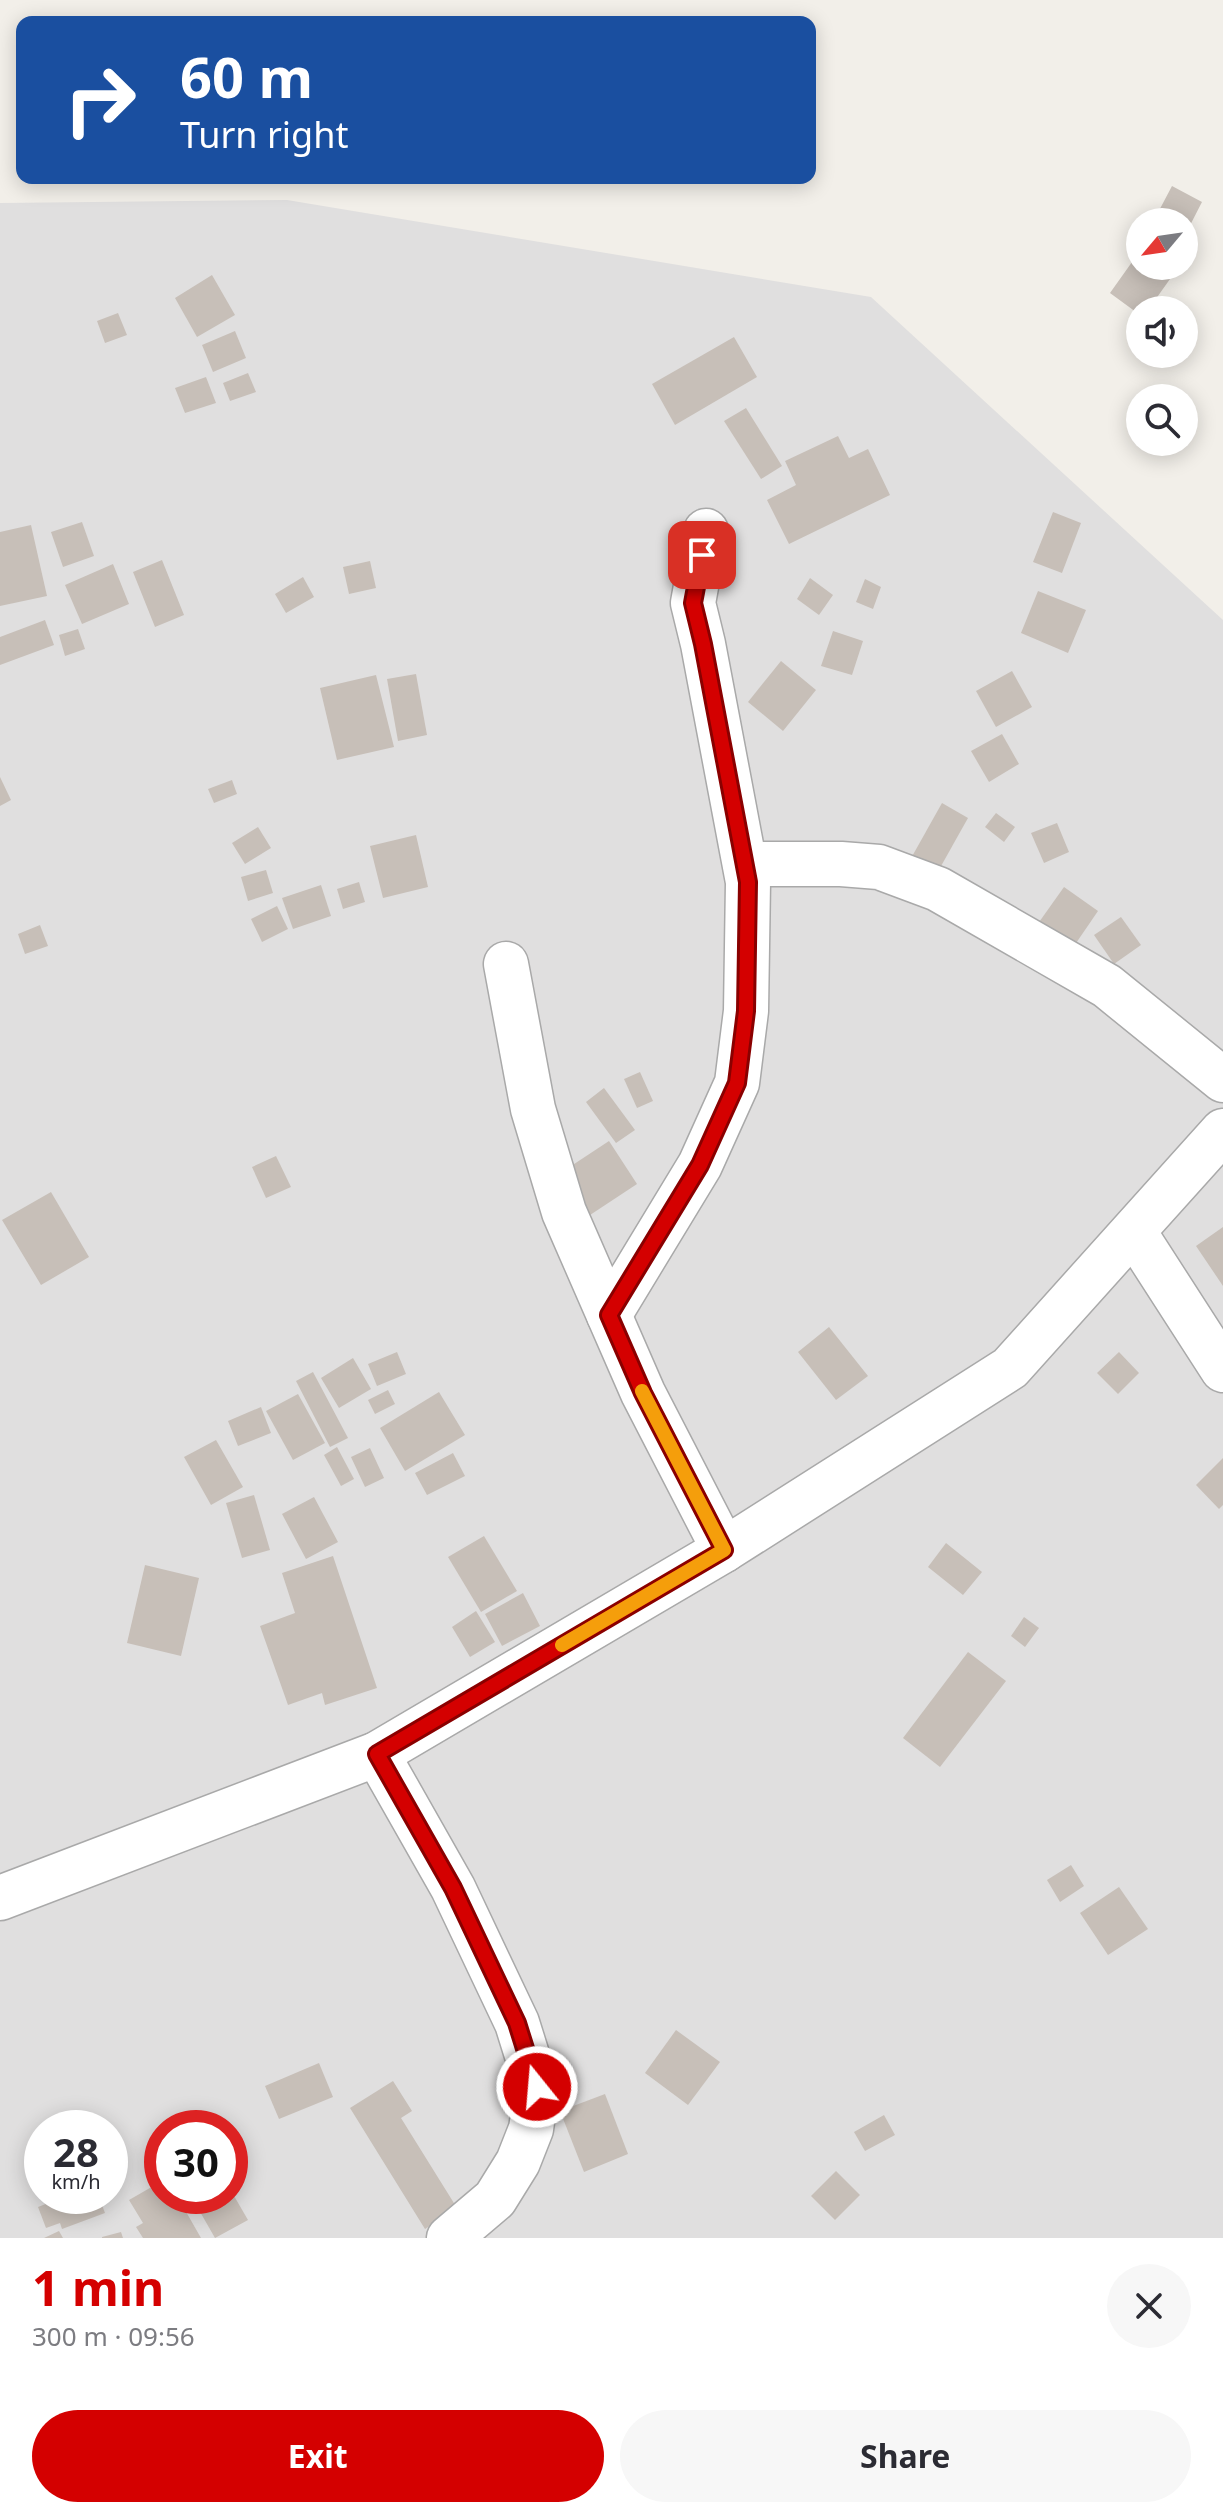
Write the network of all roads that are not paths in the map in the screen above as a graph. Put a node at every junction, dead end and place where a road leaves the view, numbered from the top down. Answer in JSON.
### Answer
{"nodes":[{"id":1,"x":706,"y":531,"type":"dead end"},
{"id":2,"x":746,"y":864,"type":"junction"},
{"id":3,"x":506,"y":964,"type":"dead end"},
{"id":4,"x":1223,"y":1080,"type":"edge"},
{"id":5,"x":1223,"y":1131,"type":"edge"},
{"id":6,"x":1134,"y":1232,"type":"junction"},
{"id":7,"x":609,"y":1315,"type":"junction"},
{"id":8,"x":1223,"y":1370,"type":"edge"},
{"id":9,"x":724,"y":1550,"type":"junction"},
{"id":10,"x":377,"y":1754,"type":"junction"},
{"id":11,"x":0,"y":1898,"type":"edge"},
{"id":12,"x":449,"y":2238,"type":"edge"}],
"edges":[{"from":1,"to":2,"type":"street"},
{"from":2,"to":4,"type":"street"},
{"from":2,"to":7,"type":"street"},
{"from":3,"to":7,"type":"street"},
{"from":5,"to":6,"type":"street"},
{"from":6,"to":8,"type":"street"},
{"from":6,"to":9,"type":"street"},
{"from":7,"to":9,"type":"street"},
{"from":9,"to":10,"type":"street"},
{"from":10,"to":11,"type":"street"},
{"from":10,"to":12,"type":"street"}]}
